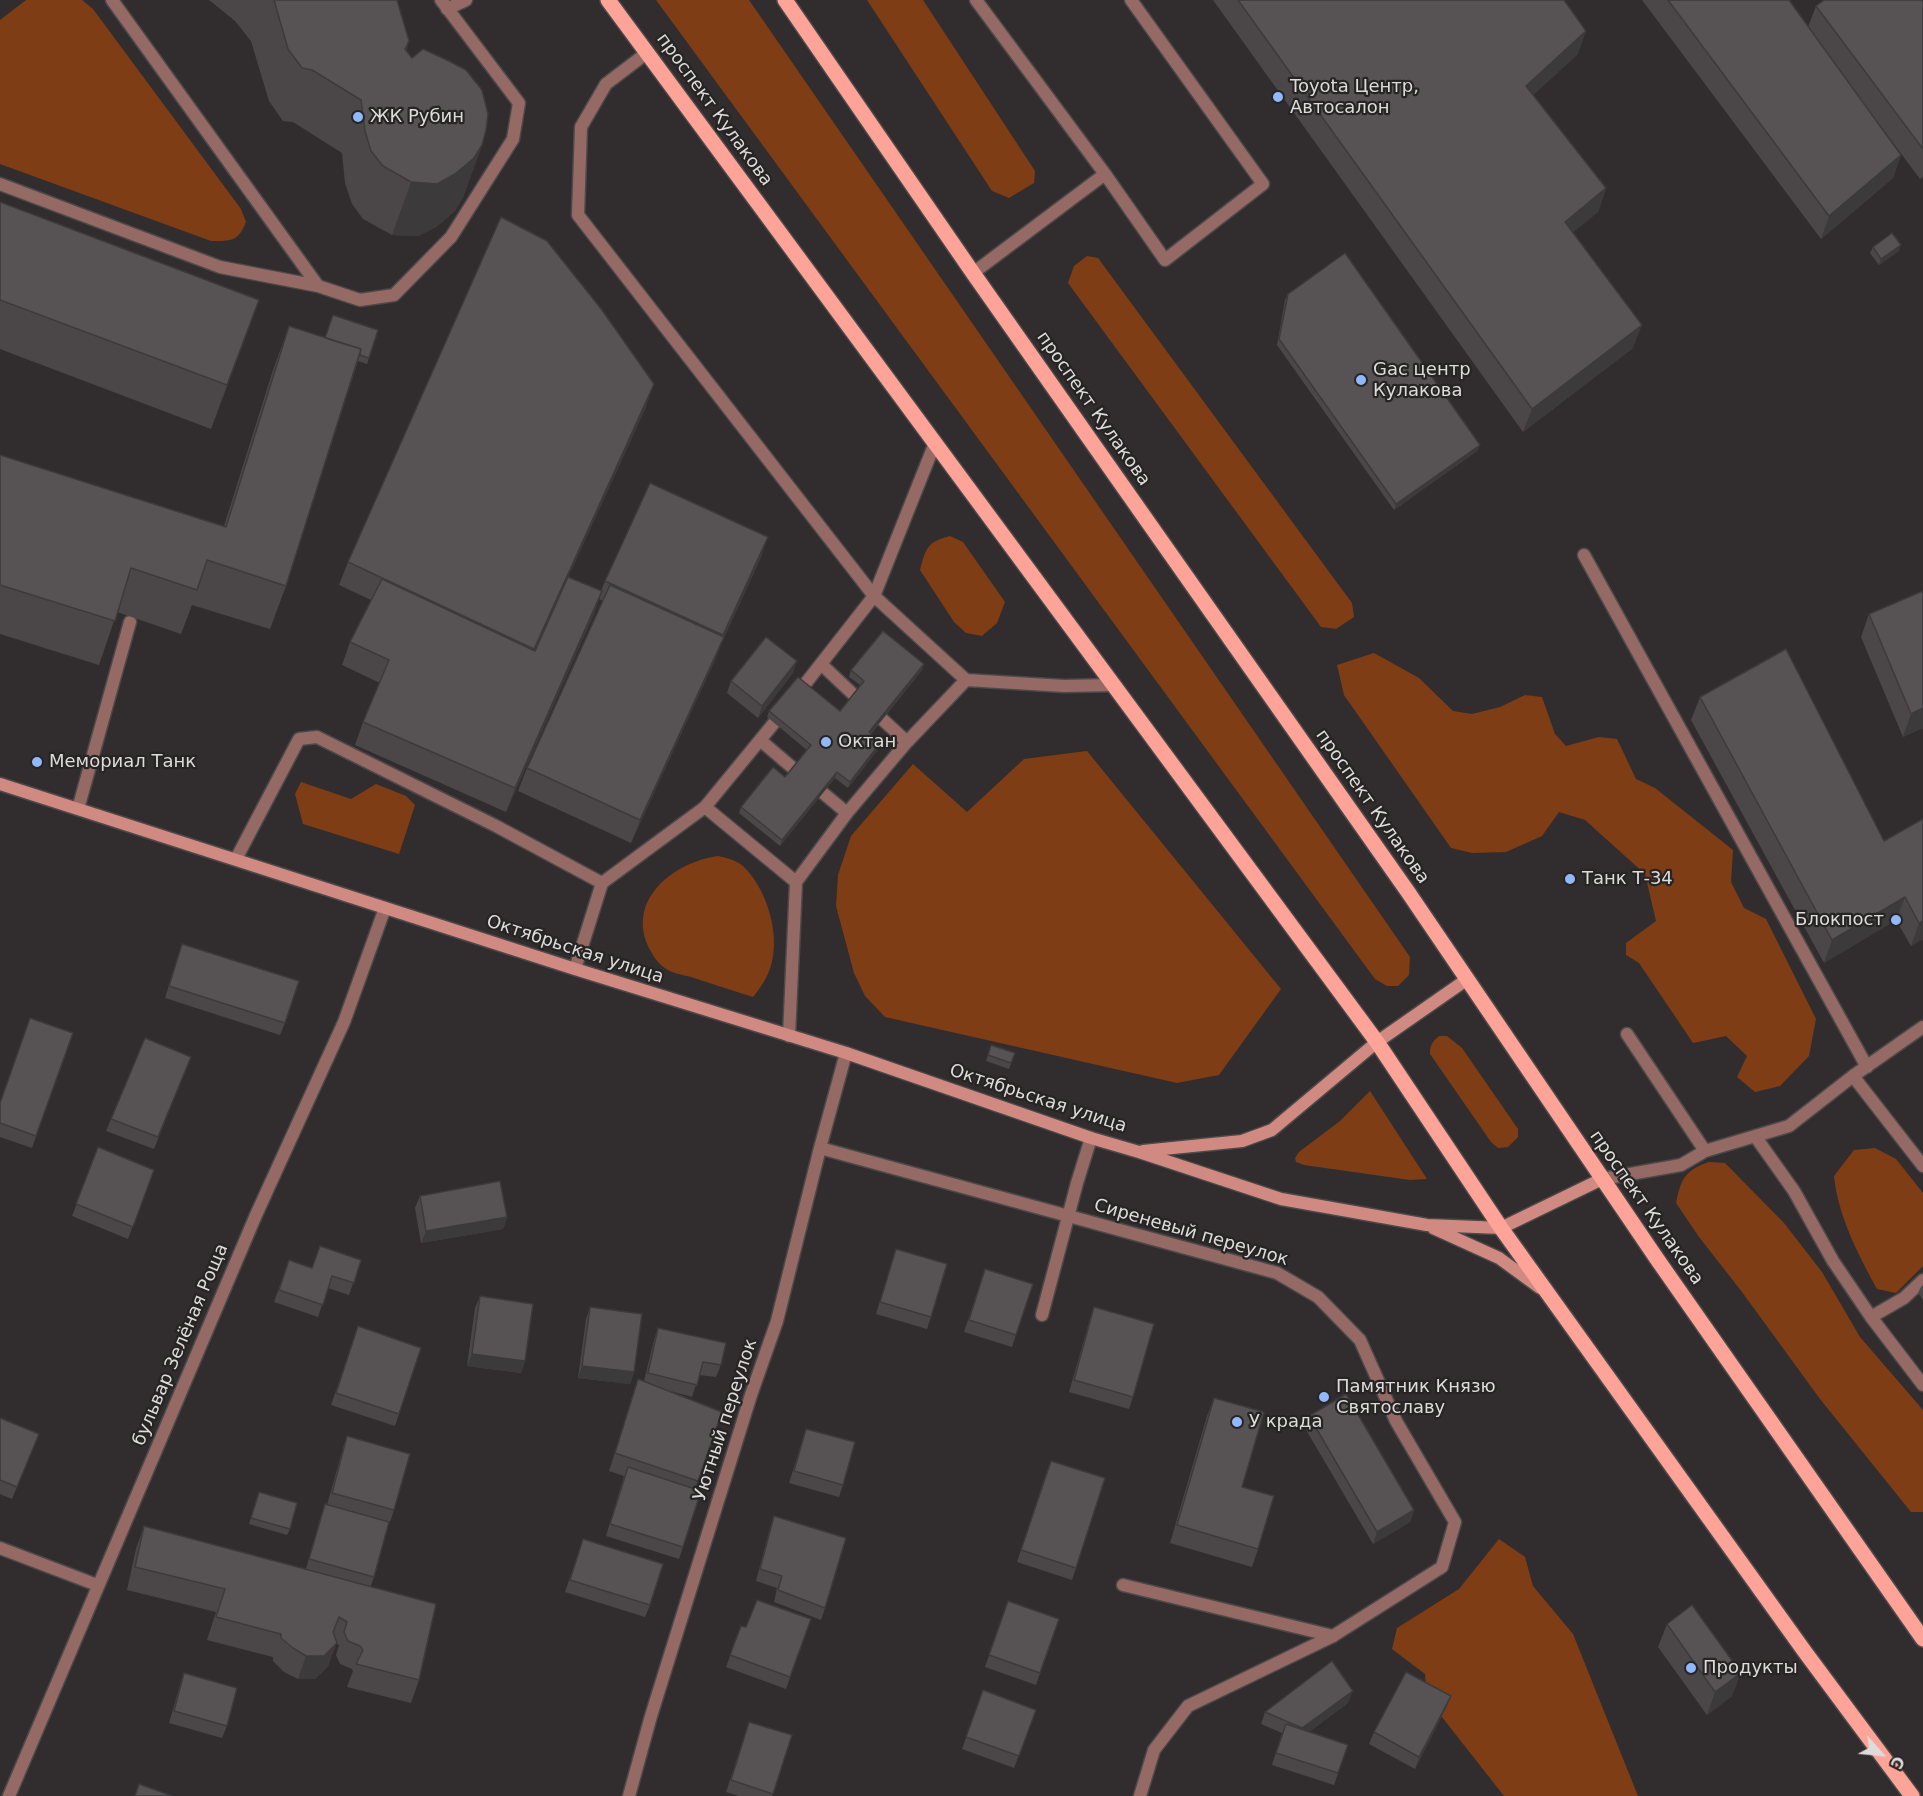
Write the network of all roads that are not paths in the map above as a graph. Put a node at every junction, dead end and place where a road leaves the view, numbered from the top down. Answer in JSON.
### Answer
{"nodes":[{"id":1,"x":112,"y":0,"type":"edge"},
{"id":2,"x":466,"y":0,"type":"edge"},
{"id":3,"x":608,"y":0,"type":"edge"},
{"id":4,"x":785,"y":0,"type":"edge"},
{"id":5,"x":976,"y":0,"type":"edge"},
{"id":6,"x":1131,"y":0,"type":"edge"},
{"id":7,"x":444,"y":4,"type":"edge"},
{"id":8,"x":648,"y":52,"type":"junction"},
{"id":9,"x":1105,"y":174,"type":"junction"},
{"id":10,"x":0,"y":184,"type":"edge"},
{"id":11,"x":973,"y":273,"type":"junction"},
{"id":12,"x":318,"y":286,"type":"junction"},
{"id":13,"x":935,"y":443,"type":"junction"},
{"id":14,"x":1584,"y":555,"type":"dead end"},
{"id":15,"x":874,"y":596,"type":"junction"},
{"id":16,"x":130,"y":622,"type":"edge"},
{"id":17,"x":821,"y":664,"type":"junction"},
{"id":18,"x":966,"y":680,"type":"junction"},
{"id":19,"x":1115,"y":685,"type":"junction"},
{"id":20,"x":802,"y":688,"type":"edge"},
{"id":21,"x":855,"y":696,"type":"edge"},
{"id":22,"x":882,"y":719,"type":"edge"},
{"id":23,"x":774,"y":723,"type":"edge"},
{"id":24,"x":760,"y":740,"type":"junction"},
{"id":25,"x":907,"y":742,"type":"junction"},
{"id":26,"x":794,"y":769,"type":"edge"},
{"id":27,"x":0,"y":784,"type":"edge"},
{"id":28,"x":823,"y":793,"type":"edge"},
{"id":29,"x":705,"y":807,"type":"junction"},
{"id":30,"x":78,"y":809,"type":"junction"},
{"id":31,"x":847,"y":813,"type":"junction"},
{"id":32,"x":236,"y":859,"type":"junction"},
{"id":33,"x":796,"y":882,"type":"junction"},
{"id":34,"x":602,"y":883,"type":"junction"},
{"id":35,"x":385,"y":908,"type":"junction"},
{"id":36,"x":575,"y":969,"type":"junction"},
{"id":37,"x":1466,"y":980,"type":"junction"},
{"id":38,"x":1923,"y":1027,"type":"edge"},
{"id":39,"x":1627,"y":1034,"type":"dead end"},
{"id":40,"x":789,"y":1036,"type":"junction"},
{"id":41,"x":1377,"y":1042,"type":"junction"},
{"id":42,"x":846,"y":1053,"type":"junction"},
{"id":43,"x":1867,"y":1067,"type":"junction"},
{"id":44,"x":1853,"y":1076,"type":"junction"},
{"id":45,"x":1755,"y":1136,"type":"junction"},
{"id":46,"x":1091,"y":1138,"type":"junction"},
{"id":47,"x":820,"y":1148,"type":"junction"},
{"id":48,"x":1705,"y":1151,"type":"junction"},
{"id":49,"x":1138,"y":1152,"type":"junction"},
{"id":50,"x":1923,"y":1166,"type":"edge"},
{"id":51,"x":1602,"y":1179,"type":"junction"},
{"id":52,"x":1068,"y":1216,"type":"junction"},
{"id":53,"x":1427,"y":1225,"type":"junction"},
{"id":54,"x":1501,"y":1228,"type":"junction"},
{"id":55,"x":1923,"y":1280,"type":"edge"},
{"id":56,"x":1547,"y":1293,"type":"junction"},
{"id":57,"x":1042,"y":1314,"type":"dead end"},
{"id":58,"x":1871,"y":1317,"type":"junction"},
{"id":59,"x":1923,"y":1385,"type":"edge"},
{"id":60,"x":0,"y":1548,"type":"edge"},
{"id":61,"x":98,"y":1585,"type":"junction"},
{"id":62,"x":1123,"y":1586,"type":"dead end"},
{"id":63,"x":1333,"y":1636,"type":"junction"},
{"id":64,"x":1923,"y":1639,"type":"edge"},
{"id":65,"x":9,"y":1796,"type":"edge"},
{"id":66,"x":629,"y":1796,"type":"edge"},
{"id":67,"x":1140,"y":1796,"type":"edge"},
{"id":68,"x":1912,"y":1796,"type":"edge"}],
"edges":[{"from":1,"to":12,"type":"street"},
{"from":2,"to":7,"type":"street"},
{"from":3,"to":8,"type":"main road","name":"проспект Кулакова"},
{"from":4,"to":11,"type":"main road","name":"проспект Кулакова"},
{"from":5,"to":9,"type":"street"},
{"from":6,"to":9,"type":"street"},
{"from":7,"to":12,"type":"street"},
{"from":8,"to":13,"type":"main road","name":"проспект Кулакова"},
{"from":8,"to":15,"type":"street"},
{"from":9,"to":11,"type":"street"},
{"from":10,"to":12,"type":"street"},
{"from":11,"to":37,"type":"main road","name":"проспект Кулакова"},
{"from":13,"to":15,"type":"street"},
{"from":13,"to":19,"type":"main road","name":"проспект Кулакова"},
{"from":14,"to":43,"type":"street"},
{"from":15,"to":17,"type":"street"},
{"from":15,"to":18,"type":"street"},
{"from":16,"to":30,"type":"street"},
{"from":17,"to":20,"type":"street"},
{"from":17,"to":21,"type":"street"},
{"from":18,"to":19,"type":"street"},
{"from":18,"to":25,"type":"street"},
{"from":19,"to":41,"type":"main road","name":"проспект Кулакова"},
{"from":22,"to":25,"type":"street"},
{"from":23,"to":24,"type":"street"},
{"from":24,"to":26,"type":"street"},
{"from":24,"to":29,"type":"street"},
{"from":25,"to":31,"type":"street"},
{"from":27,"to":30,"type":"main road","name":"Октябрьская улица"},
{"from":28,"to":31,"type":"street"},
{"from":29,"to":33,"type":"street"},
{"from":29,"to":34,"type":"street"},
{"from":30,"to":32,"type":"main road","name":"Октябрьская улица"},
{"from":31,"to":33,"type":"street"},
{"from":32,"to":34,"type":"street"},
{"from":32,"to":35,"type":"main road","name":"Октябрьская улица"},
{"from":33,"to":40,"type":"street"},
{"from":34,"to":36,"type":"street"},
{"from":35,"to":36,"type":"main road","name":"Октябрьская улица"},
{"from":35,"to":61,"type":"street","name":"бульвар Зелёная Роща"},
{"from":36,"to":40,"type":"main road","name":"Октябрьская улица"},
{"from":37,"to":41,"type":"main road","name":"Октябрьская улица"},
{"from":37,"to":51,"type":"main road","name":"проспект Кулакова"},
{"from":38,"to":43,"type":"street"},
{"from":39,"to":48,"type":"street"},
{"from":40,"to":42,"type":"main road","name":"Октябрьская улица"},
{"from":41,"to":49,"type":"main road","name":"Октябрьская улица"},
{"from":41,"to":54,"type":"main road","name":"проспект Кулакова"},
{"from":42,"to":46,"type":"main road","name":"Октябрьская улица"},
{"from":42,"to":47,"type":"street","name":"Уютный переулок"},
{"from":43,"to":44,"type":"street"},
{"from":44,"to":45,"type":"street"},
{"from":44,"to":50,"type":"street"},
{"from":45,"to":48,"type":"street"},
{"from":45,"to":58,"type":"street"},
{"from":46,"to":49,"type":"main road","name":"Октябрьская улица"},
{"from":46,"to":52,"type":"street"},
{"from":47,"to":52,"type":"street","name":"Сиреневый переулок"},
{"from":47,"to":66,"type":"street","name":"Уютный переулок"},
{"from":48,"to":51,"type":"street"},
{"from":49,"to":53,"type":"main road","name":"Октябрьская улица"},
{"from":51,"to":54,"type":"main road","name":"Октябрьская улица"},
{"from":51,"to":64,"type":"main road","name":"проспект Кулакова"},
{"from":52,"to":57,"type":"street"},
{"from":52,"to":63,"type":"street","name":"Сиреневый переулок"},
{"from":53,"to":54,"type":"main road","name":"Октябрьская улица"},
{"from":53,"to":56,"type":"main road","name":"проспект Кулакова"},
{"from":54,"to":56,"type":"main road","name":"проспект Кулакова"},
{"from":55,"to":58,"type":"street"},
{"from":56,"to":68,"type":"main road","name":"проспект Кулакова"},
{"from":58,"to":59,"type":"street"},
{"from":60,"to":61,"type":"street"},
{"from":61,"to":65,"type":"street","name":"бульвар Зелёная Роща"},
{"from":62,"to":63,"type":"street"},
{"from":63,"to":67,"type":"street","name":"Сиреневый переулок"}]}
